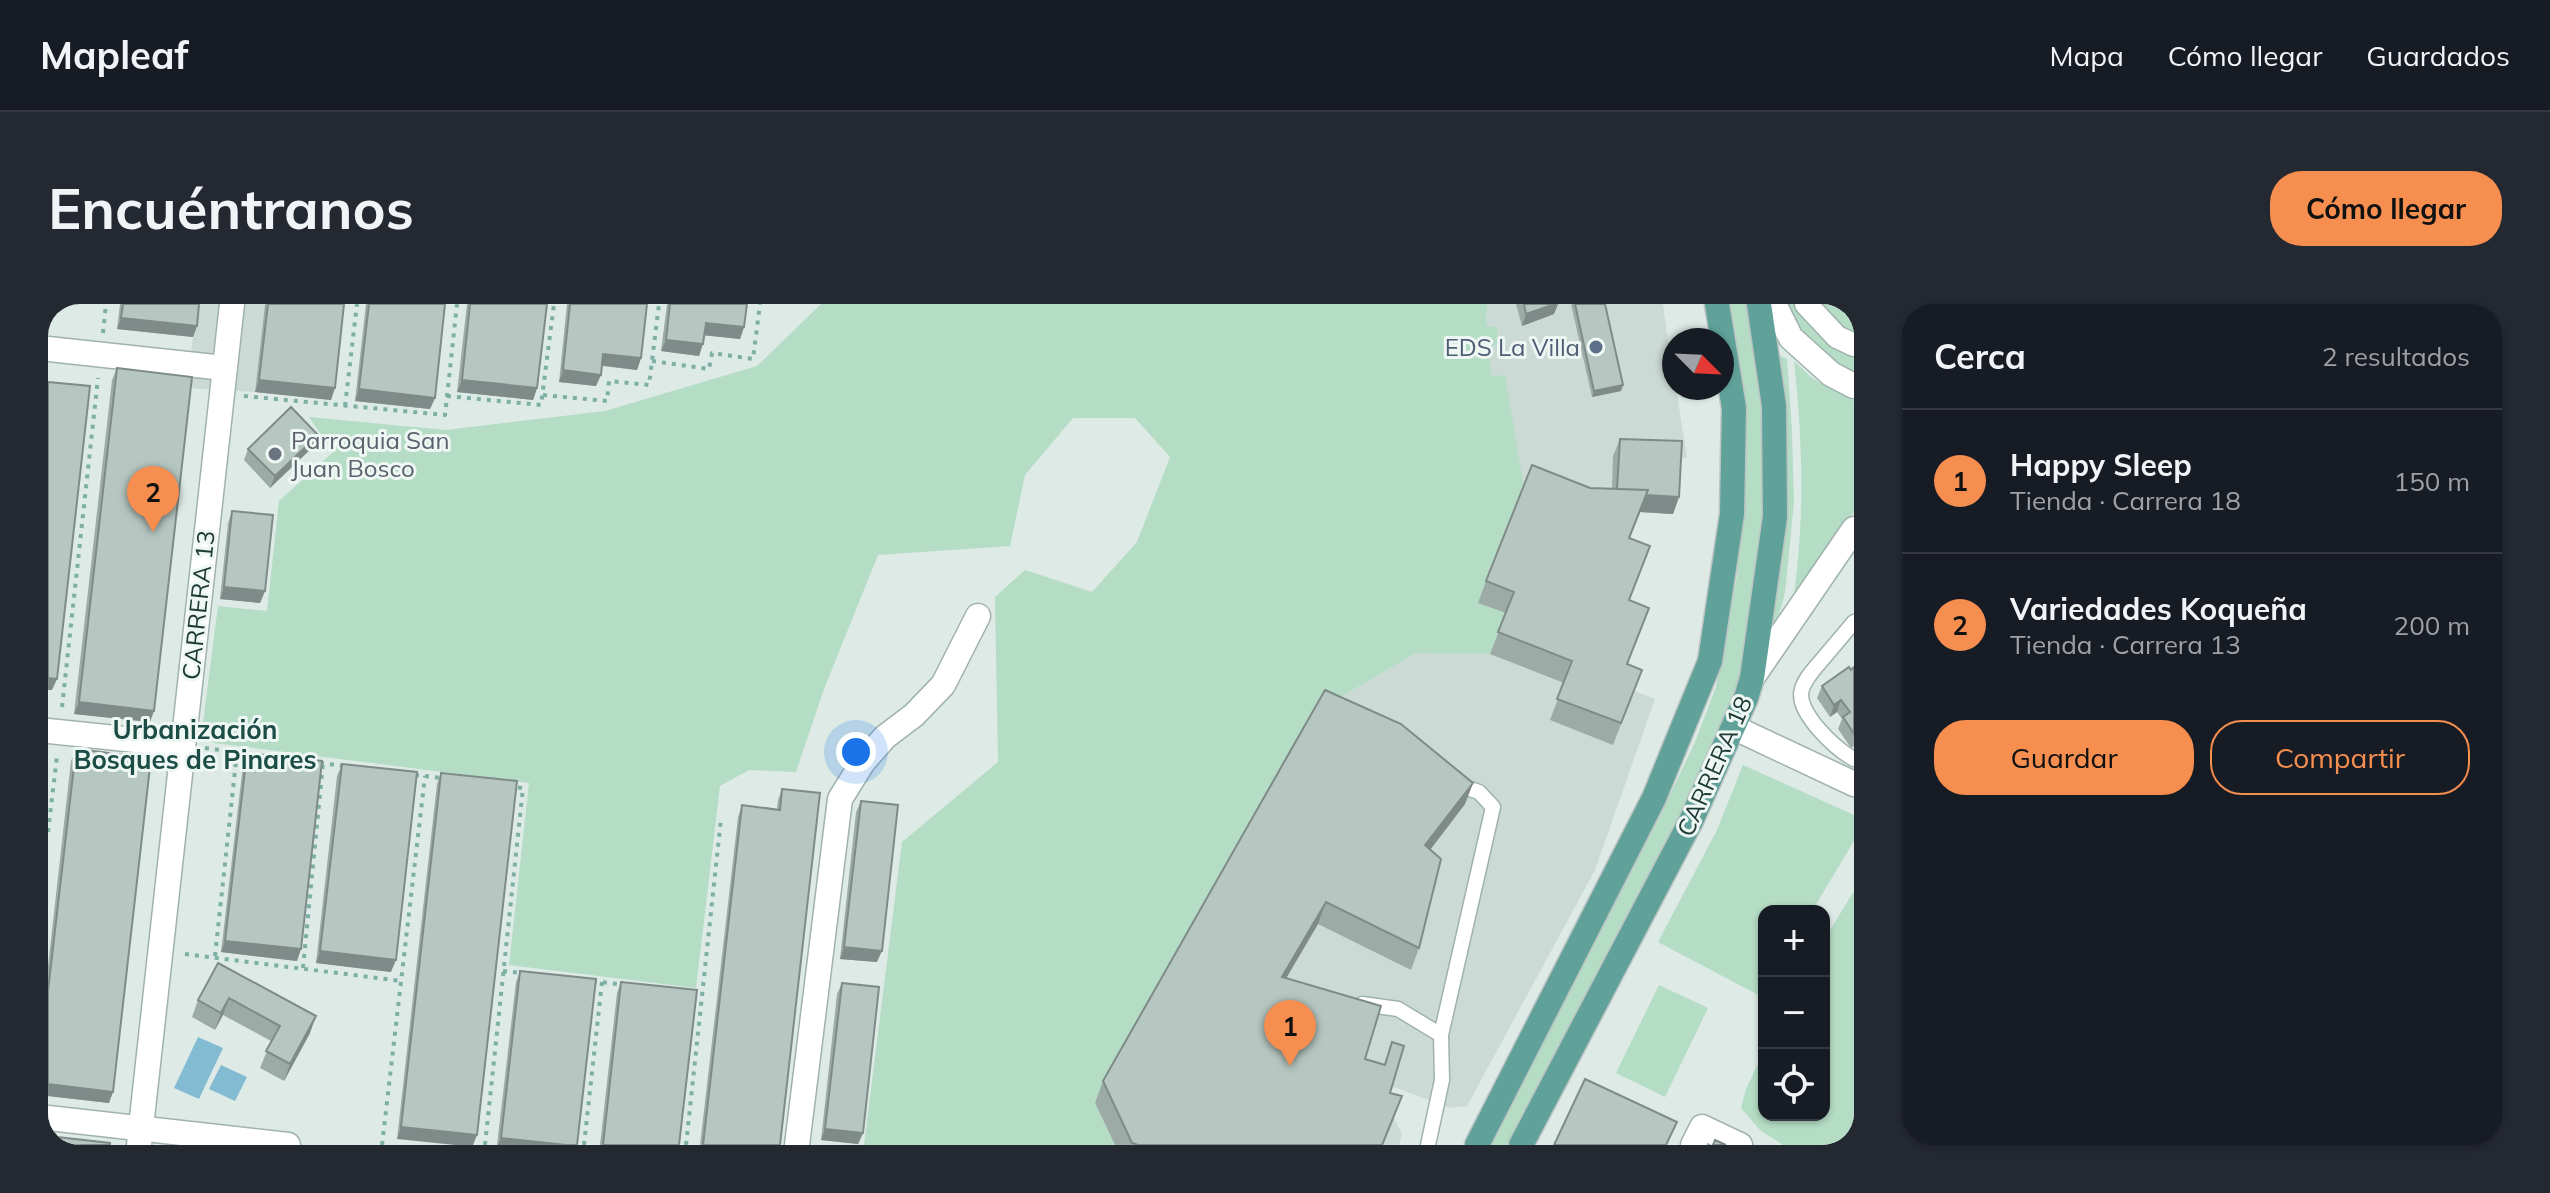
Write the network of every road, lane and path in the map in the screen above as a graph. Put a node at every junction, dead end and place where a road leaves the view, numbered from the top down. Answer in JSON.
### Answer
{"nodes":[{"id":1,"x":106,"y":304,"type":"edge"},
{"id":2,"x":232,"y":304,"type":"edge"},
{"id":3,"x":357,"y":304,"type":"edge"},
{"id":4,"x":457,"y":304,"type":"edge"},
{"id":5,"x":554,"y":304,"type":"edge"},
{"id":6,"x":659,"y":304,"type":"edge"},
{"id":7,"x":760,"y":304,"type":"edge"},
{"id":8,"x":1717,"y":304,"type":"edge"},
{"id":9,"x":1759,"y":304,"type":"edge"},
{"id":10,"x":1774,"y":304,"type":"edge"},
{"id":11,"x":1806,"y":304,"type":"edge"},
{"id":12,"x":1854,"y":345,"type":"edge"},
{"id":13,"x":48,"y":349,"type":"edge"},
{"id":14,"x":100,"y":355,"type":"junction"},
{"id":15,"x":652,"y":361,"type":"junction"},
{"id":16,"x":224,"y":368,"type":"junction"},
{"id":17,"x":1854,"y":386,"type":"edge"},
{"id":18,"x":221,"y":394,"type":"junction"},
{"id":19,"x":543,"y":395,"type":"junction"},
{"id":20,"x":447,"y":396,"type":"junction"},
{"id":21,"x":345,"y":406,"type":"junction"},
{"id":22,"x":1854,"y":529,"type":"edge"},
{"id":23,"x":978,"y":616,"type":"dead end"},
{"id":24,"x":1854,"y":622,"type":"edge"},
{"id":25,"x":1752,"y":678,"type":"junction"},
{"id":26,"x":1733,"y":727,"type":"junction"},
{"id":27,"x":54,"y":731,"type":"edge"},
{"id":28,"x":183,"y":745,"type":"junction"},
{"id":29,"x":237,"y":752,"type":"junction"},
{"id":30,"x":266,"y":756,"type":"edge"},
{"id":31,"x":1854,"y":759,"type":"edge"},
{"id":32,"x":309,"y":761,"type":"edge"},
{"id":33,"x":323,"y":763,"type":"junction"},
{"id":34,"x":352,"y":767,"type":"edge"},
{"id":35,"x":411,"y":774,"type":"edge"},
{"id":36,"x":425,"y":776,"type":"junction"},
{"id":37,"x":453,"y":780,"type":"edge"},
{"id":38,"x":1854,"y":784,"type":"edge"},
{"id":39,"x":1442,"y":785,"type":"edge"},
{"id":40,"x":509,"y":787,"type":"edge"},
{"id":41,"x":721,"y":819,"type":"dead end"},
{"id":42,"x":48,"y":832,"type":"edge"},
{"id":43,"x":160,"y":951,"type":"junction"},
{"id":44,"x":215,"y":957,"type":"junction"},
{"id":45,"x":302,"y":968,"type":"junction"},
{"id":46,"x":503,"y":971,"type":"junction"},
{"id":47,"x":531,"y":974,"type":"edge"},
{"id":48,"x":401,"y":981,"type":"junction"},
{"id":49,"x":588,"y":981,"type":"edge"},
{"id":50,"x":602,"y":982,"type":"junction"},
{"id":51,"x":630,"y":986,"type":"edge"},
{"id":52,"x":1350,"y":1003,"type":"edge"},
{"id":53,"x":1441,"y":1035,"type":"junction"},
{"id":54,"x":48,"y":1118,"type":"edge"},
{"id":55,"x":140,"y":1136,"type":"edge"},
{"id":56,"x":288,"y":1145,"type":"edge"},
{"id":57,"x":382,"y":1145,"type":"edge"},
{"id":58,"x":485,"y":1145,"type":"edge"},
{"id":59,"x":584,"y":1145,"type":"edge"},
{"id":60,"x":686,"y":1145,"type":"edge"},
{"id":61,"x":797,"y":1145,"type":"edge"},
{"id":62,"x":1428,"y":1145,"type":"edge"},
{"id":63,"x":1477,"y":1145,"type":"edge"},
{"id":64,"x":1521,"y":1145,"type":"edge"},
{"id":65,"x":1693,"y":1145,"type":"edge"},
{"id":66,"x":1740,"y":1145,"type":"edge"}],
"edges":[{"from":1,"to":14,"type":"path"},
{"from":2,"to":16,"type":"street","name":"CARRERA 13"},
{"from":3,"to":21,"type":"path"},
{"from":4,"to":20,"type":"path"},
{"from":5,"to":19,"type":"path"},
{"from":6,"to":15,"type":"path"},
{"from":7,"to":15,"type":"path"},
{"from":8,"to":63,"type":"main road","name":"CARRERA 18"},
{"from":9,"to":25,"type":"main road","name":"CARRERA 18"},
{"from":10,"to":17,"type":"street"},
{"from":11,"to":12,"type":"street"},
{"from":13,"to":14,"type":"street"},
{"from":14,"to":16,"type":"street"},
{"from":14,"to":27,"type":"path"},
{"from":15,"to":19,"type":"path"},
{"from":16,"to":18,"type":"street","name":"CARRERA 13"},
{"from":18,"to":21,"type":"path"},
{"from":18,"to":28,"type":"street","name":"CARRERA 13"},
{"from":19,"to":20,"type":"path"},
{"from":20,"to":21,"type":"path"},
{"from":22,"to":25,"type":"street"},
{"from":23,"to":61,"type":"street"},
{"from":24,"to":31,"type":"lane"},
{"from":25,"to":26,"type":"main road","name":"CARRERA 18"},
{"from":26,"to":38,"type":"street"},
{"from":26,"to":64,"type":"main road","name":"CARRERA 18"},
{"from":27,"to":28,"type":"street"},
{"from":27,"to":42,"type":"path"},
{"from":28,"to":29,"type":"path"},
{"from":28,"to":43,"type":"street","name":"CARRERA 13"},
{"from":29,"to":30,"type":"path"},
{"from":29,"to":44,"type":"path"},
{"from":32,"to":33,"type":"path"},
{"from":33,"to":34,"type":"path"},
{"from":33,"to":45,"type":"path"},
{"from":35,"to":36,"type":"path"},
{"from":36,"to":37,"type":"path"},
{"from":36,"to":48,"type":"path"},
{"from":39,"to":53,"type":"lane"},
{"from":40,"to":46,"type":"path"},
{"from":41,"to":60,"type":"path"},
{"from":43,"to":44,"type":"path"},
{"from":43,"to":55,"type":"street","name":"CARRERA 13"},
{"from":44,"to":45,"type":"path"},
{"from":45,"to":48,"type":"path"},
{"from":46,"to":47,"type":"path"},
{"from":46,"to":58,"type":"path"},
{"from":48,"to":57,"type":"path"},
{"from":49,"to":50,"type":"path"},
{"from":50,"to":51,"type":"path"},
{"from":50,"to":59,"type":"path"},
{"from":52,"to":53,"type":"lane"},
{"from":53,"to":62,"type":"lane"},
{"from":54,"to":55,"type":"street"},
{"from":55,"to":56,"type":"street"},
{"from":65,"to":66,"type":"street"}]}
